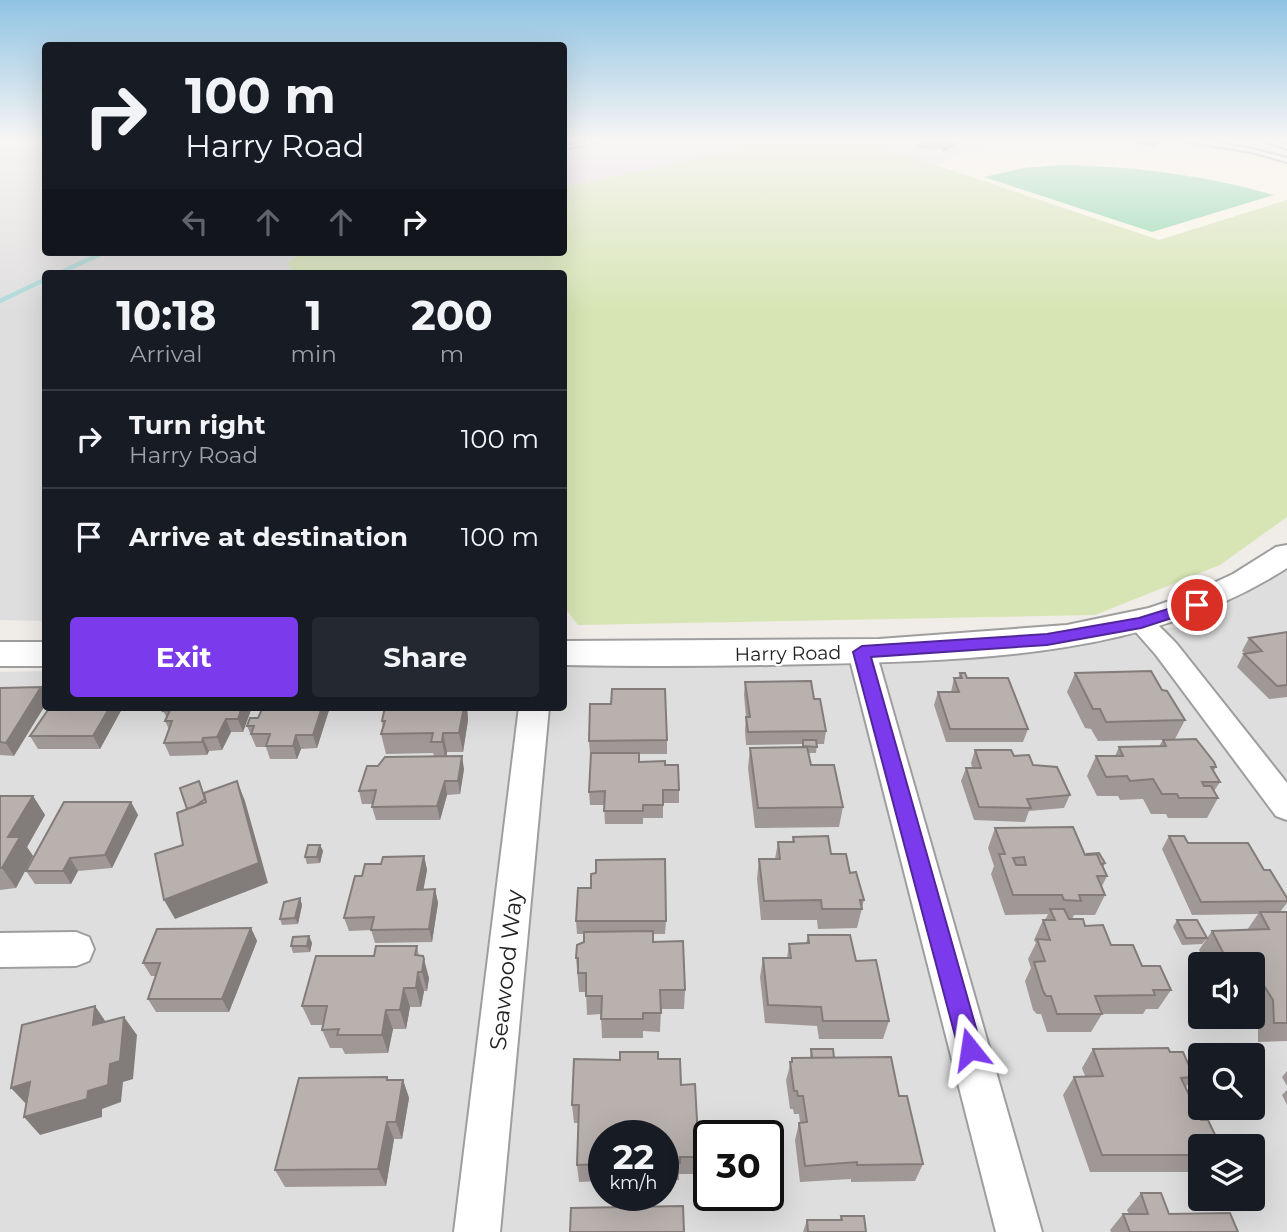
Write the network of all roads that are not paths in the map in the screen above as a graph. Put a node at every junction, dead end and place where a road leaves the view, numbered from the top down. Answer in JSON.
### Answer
{"nodes":[{"id":1,"x":1287,"y":554,"type":"edge"},
{"id":2,"x":1141,"y":623,"type":"junction"},
{"id":3,"x":862,"y":652,"type":"junction"},
{"id":4,"x":567,"y":653,"type":"edge"},
{"id":5,"x":0,"y":654,"type":"edge"},
{"id":6,"x":42,"y":654,"type":"edge"},
{"id":7,"x":534,"y":711,"type":"edge"},
{"id":8,"x":1287,"y":807,"type":"edge"},
{"id":9,"x":76,"y":949,"type":"dead end"},
{"id":10,"x":0,"y":950,"type":"edge"},
{"id":11,"x":477,"y":1232,"type":"edge"},
{"id":12,"x":1019,"y":1232,"type":"edge"}],
"edges":[{"from":1,"to":2,"type":"street","name":"Harry Road"},
{"from":2,"to":3,"type":"street","name":"Harry Road"},
{"from":2,"to":8,"type":"street"},
{"from":3,"to":4,"type":"street","name":"Harry Road"},
{"from":3,"to":12,"type":"street"},
{"from":5,"to":6,"type":"street"},
{"from":7,"to":11,"type":"street","name":"Seawood Way"},
{"from":9,"to":10,"type":"street"}]}
